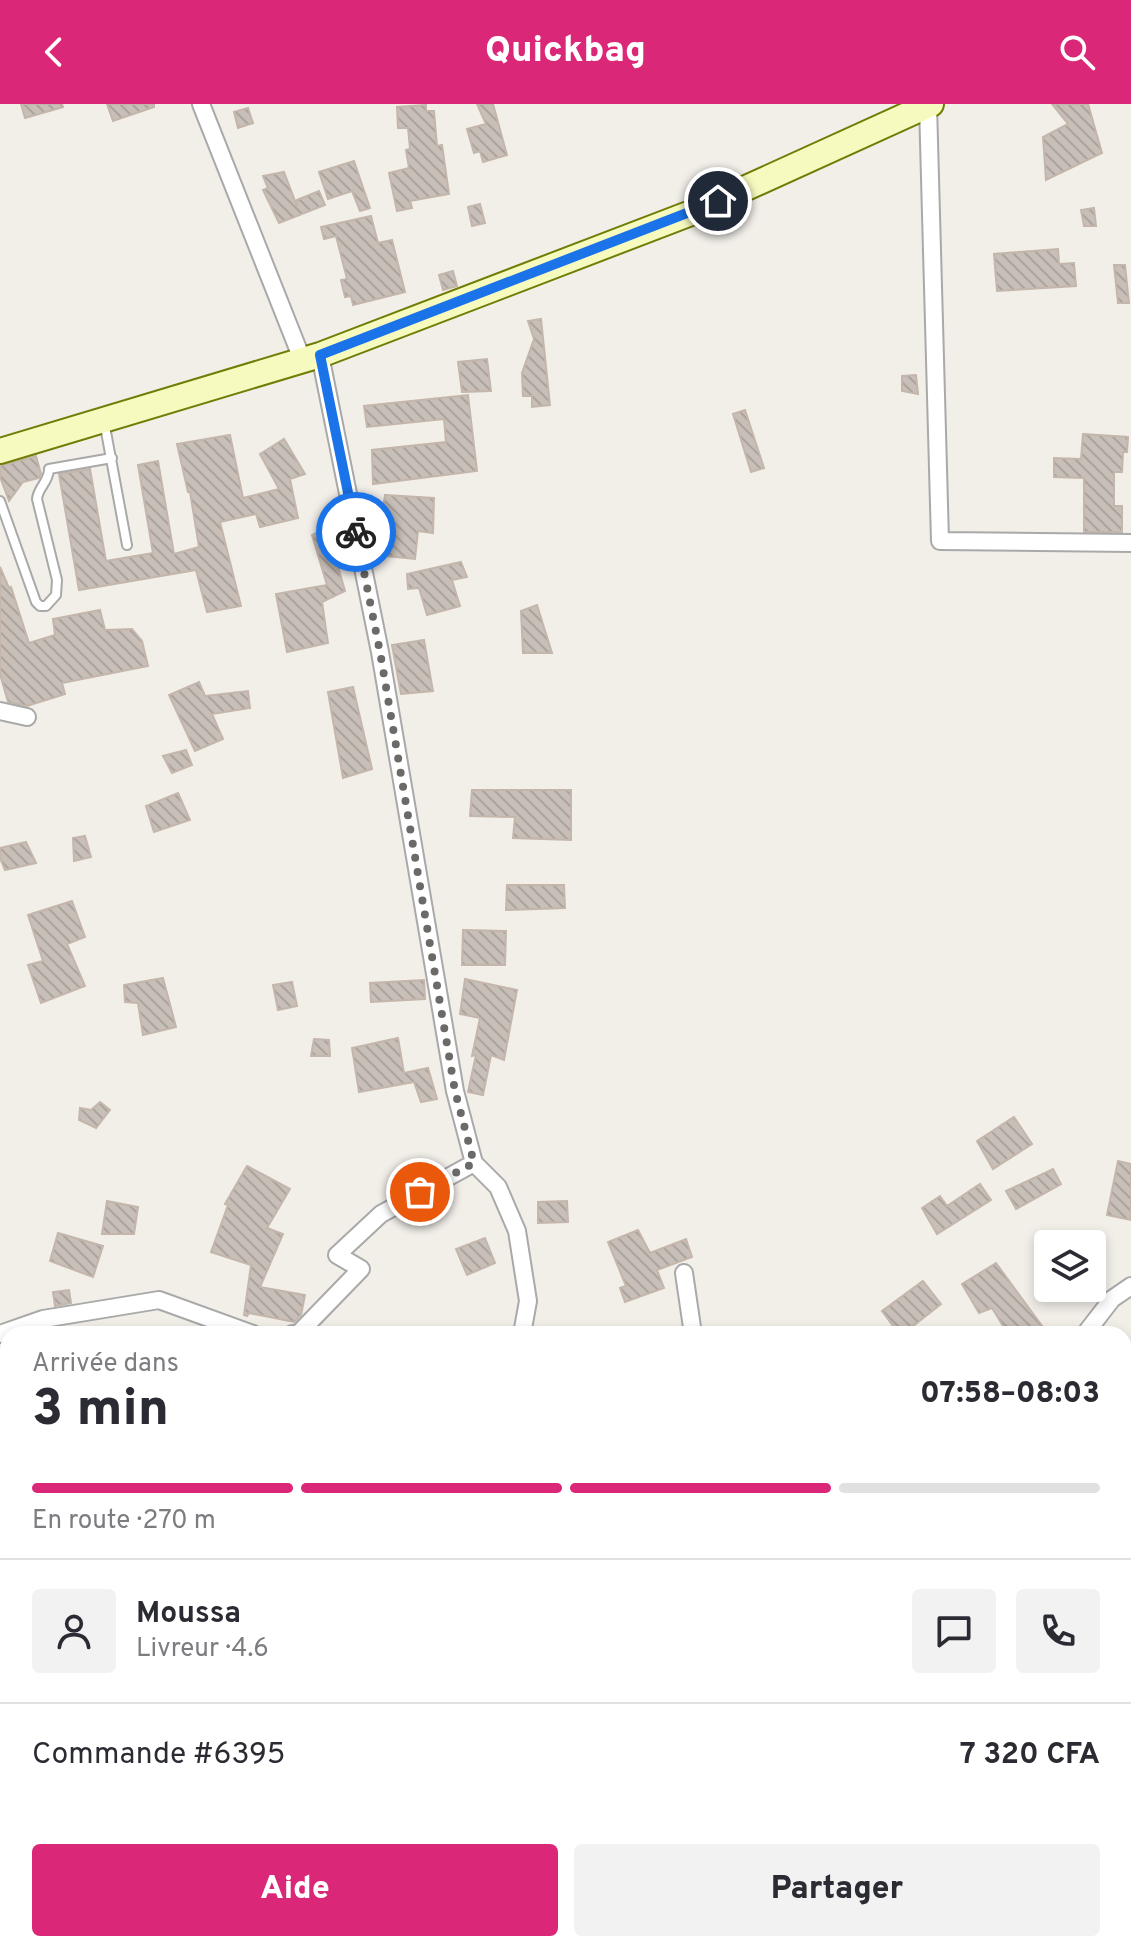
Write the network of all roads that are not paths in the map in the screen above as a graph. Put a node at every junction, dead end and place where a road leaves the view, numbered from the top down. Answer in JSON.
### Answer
{"nodes":[{"id":1,"x":201,"y":104,"type":"edge"},
{"id":2,"x":930,"y":105,"type":"edge"},
{"id":3,"x":311,"y":357,"type":"junction"},
{"id":4,"x":104,"y":420,"type":"junction"},
{"id":5,"x":0,"y":451,"type":"edge"},
{"id":6,"x":112,"y":458,"type":"junction"},
{"id":7,"x":0,"y":501,"type":"edge"},
{"id":8,"x":1131,"y":543,"type":"edge"},
{"id":9,"x":127,"y":545,"type":"dead end"},
{"id":10,"x":0,"y":711,"type":"edge"},
{"id":11,"x":27,"y":717,"type":"dead end"},
{"id":12,"x":474,"y":1163,"type":"junction"},
{"id":13,"x":684,"y":1273,"type":"dead end"},
{"id":14,"x":1131,"y":1286,"type":"edge"},
{"id":15,"x":23,"y":1326,"type":"edge"},
{"id":16,"x":231,"y":1326,"type":"edge"},
{"id":17,"x":306,"y":1326,"type":"edge"},
{"id":18,"x":523,"y":1326,"type":"edge"},
{"id":19,"x":692,"y":1326,"type":"edge"},
{"id":20,"x":1091,"y":1326,"type":"edge"}],
"edges":[{"from":1,"to":3,"type":"street"},
{"from":2,"to":3,"type":"main road"},
{"from":2,"to":8,"type":"street"},
{"from":3,"to":4,"type":"main road"},
{"from":3,"to":12,"type":"street"},
{"from":4,"to":5,"type":"main road"},
{"from":4,"to":6,"type":"lane"},
{"from":6,"to":7,"type":"lane"},
{"from":6,"to":9,"type":"lane"},
{"from":10,"to":11,"type":"street"},
{"from":12,"to":17,"type":"street"},
{"from":12,"to":18,"type":"street"},
{"from":13,"to":19,"type":"street"},
{"from":14,"to":20,"type":"street"},
{"from":15,"to":16,"type":"street"}]}
